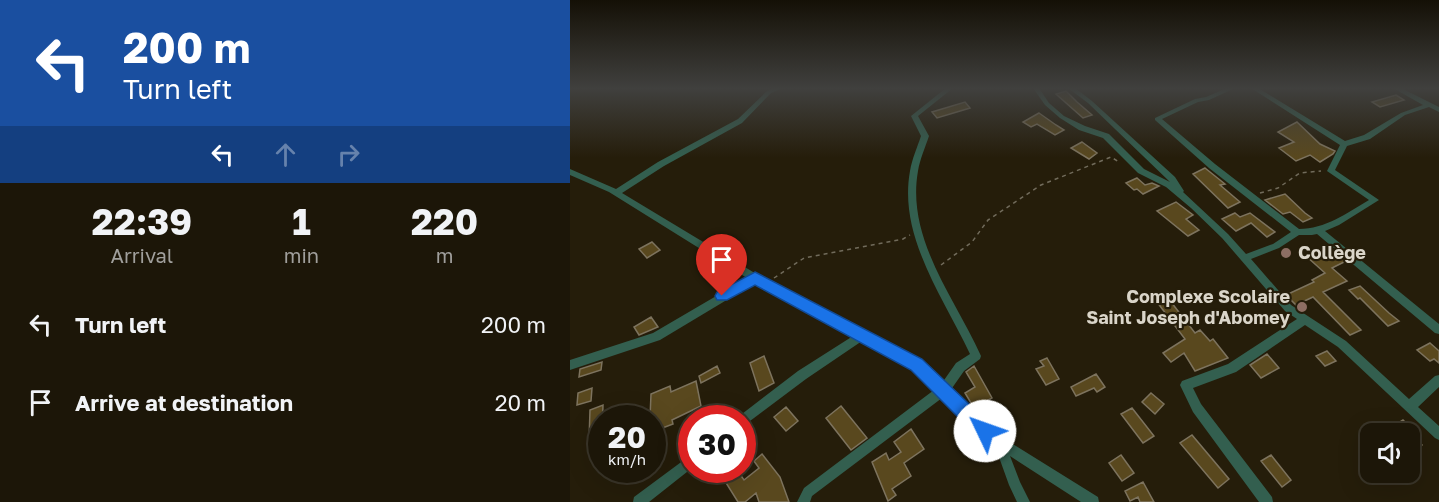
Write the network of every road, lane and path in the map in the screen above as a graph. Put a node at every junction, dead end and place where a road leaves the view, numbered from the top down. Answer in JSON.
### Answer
{"nodes":[{"id":1,"x":750,"y":111,"type":"edge"},
{"id":2,"x":920,"y":111,"type":"edge"},
{"id":3,"x":1056,"y":111,"type":"edge"},
{"id":4,"x":1100,"y":111,"type":"edge"},
{"id":5,"x":1173,"y":111,"type":"edge"},
{"id":6,"x":1292,"y":111,"type":"edge"},
{"id":7,"x":1410,"y":111,"type":"edge"},
{"id":8,"x":1344,"y":144,"type":"junction"},
{"id":9,"x":1141,"y":171,"type":"junction"},
{"id":10,"x":1331,"y":171,"type":"junction"},
{"id":11,"x":570,"y":172,"type":"edge"},
{"id":12,"x":616,"y":193,"type":"junction"},
{"id":13,"x":1249,"y":194,"type":"junction"},
{"id":14,"x":1185,"y":198,"type":"junction"},
{"id":15,"x":1318,"y":230,"type":"junction"},
{"id":16,"x":917,"y":231,"type":"junction"},
{"id":17,"x":1297,"y":232,"type":"junction"},
{"id":18,"x":1245,"y":258,"type":"junction"},
{"id":19,"x":933,"y":271,"type":"junction"},
{"id":20,"x":755,"y":278,"type":"junction"},
{"id":21,"x":766,"y":284,"type":"junction"},
{"id":22,"x":1304,"y":320,"type":"junction"},
{"id":23,"x":1439,"y":330,"type":"edge"},
{"id":24,"x":861,"y":336,"type":"junction"},
{"id":25,"x":570,"y":365,"type":"edge"},
{"id":26,"x":1439,"y":380,"type":"edge"},
{"id":27,"x":944,"y":390,"type":"junction"},
{"id":28,"x":1410,"y":406,"type":"junction"},
{"id":29,"x":756,"y":410,"type":"edge"},
{"id":30,"x":1439,"y":434,"type":"edge"},
{"id":31,"x":999,"y":442,"type":"junction"},
{"id":32,"x":678,"y":471,"type":"edge"},
{"id":33,"x":1265,"y":501,"type":"edge"},
{"id":34,"x":639,"y":502,"type":"edge"},
{"id":35,"x":803,"y":502,"type":"edge"},
{"id":36,"x":1024,"y":502,"type":"edge"},
{"id":37,"x":1093,"y":502,"type":"edge"}],
"edges":[{"from":1,"to":12,"type":"street"},
{"from":2,"to":16,"type":"street"},
{"from":3,"to":9,"type":"street"},
{"from":4,"to":14,"type":"street"},
{"from":5,"to":13,"type":"street"},
{"from":6,"to":8,"type":"street"},
{"from":7,"to":8,"type":"street"},
{"from":8,"to":10,"type":"street"},
{"from":9,"to":14,"type":"street"},
{"from":9,"to":19,"type":"path"},
{"from":10,"to":13,"type":"path"},
{"from":10,"to":15,"type":"street"},
{"from":11,"to":12,"type":"street"},
{"from":12,"to":20,"type":"street"},
{"from":13,"to":17,"type":"street"},
{"from":14,"to":18,"type":"street"},
{"from":15,"to":17,"type":"street"},
{"from":15,"to":23,"type":"street"},
{"from":16,"to":19,"type":"street"},
{"from":16,"to":21,"type":"path"},
{"from":17,"to":18,"type":"street"},
{"from":18,"to":22,"type":"street"},
{"from":19,"to":27,"type":"street"},
{"from":20,"to":21,"type":"street"},
{"from":20,"to":25,"type":"street"},
{"from":21,"to":24,"type":"street"},
{"from":22,"to":28,"type":"street"},
{"from":22,"to":33,"type":"street"},
{"from":24,"to":27,"type":"street"},
{"from":24,"to":29,"type":"street"},
{"from":26,"to":28,"type":"street"},
{"from":27,"to":31,"type":"street"},
{"from":27,"to":35,"type":"street"},
{"from":28,"to":30,"type":"street"},
{"from":31,"to":36,"type":"street"},
{"from":31,"to":37,"type":"street"},
{"from":32,"to":34,"type":"street"}]}
